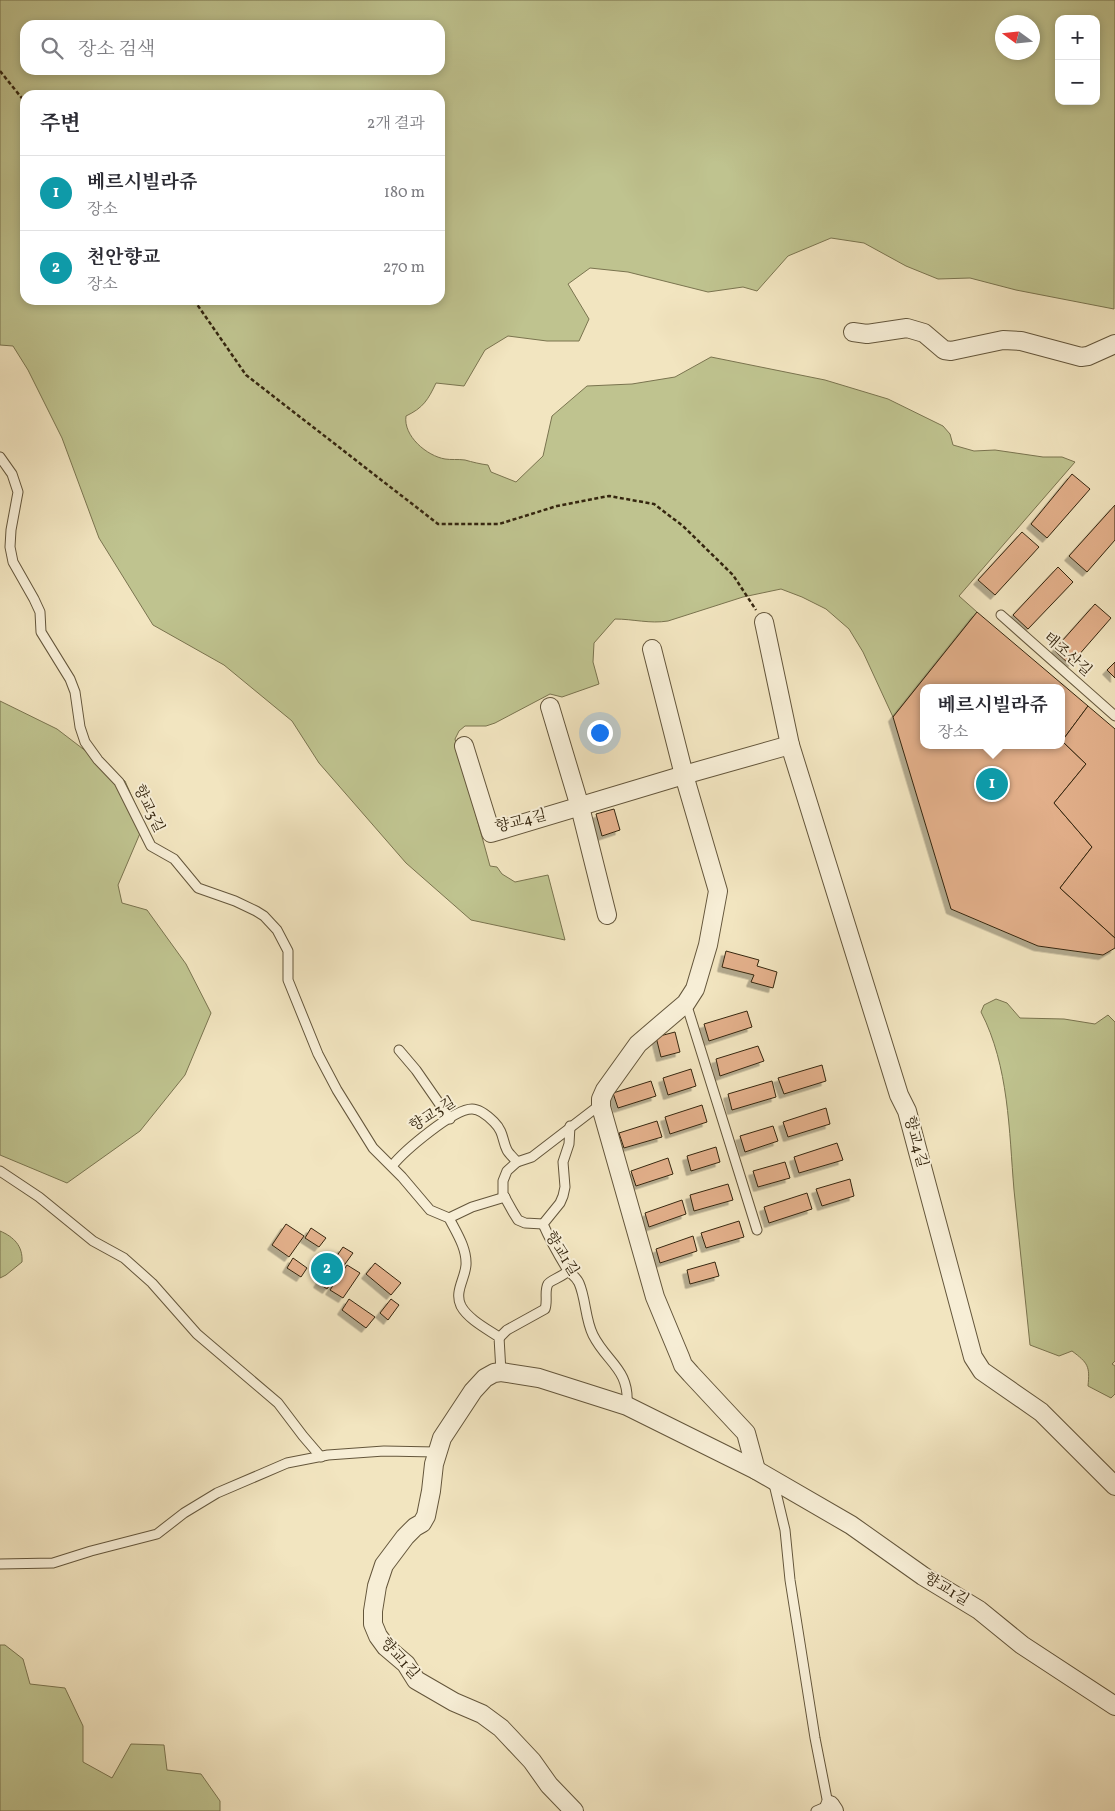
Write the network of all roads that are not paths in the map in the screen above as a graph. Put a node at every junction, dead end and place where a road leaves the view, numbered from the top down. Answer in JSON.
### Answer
{"nodes":[{"id":1,"x":853,"y":332,"type":"dead end"},
{"id":2,"x":1115,"y":344,"type":"edge"},
{"id":3,"x":0,"y":457,"type":"edge"},
{"id":4,"x":1001,"y":615,"type":"dead end"},
{"id":5,"x":764,"y":622,"type":"road end"},
{"id":6,"x":652,"y":649,"type":"dead end"},
{"id":7,"x":550,"y":707,"type":"dead end"},
{"id":8,"x":1115,"y":716,"type":"edge"},
{"id":9,"x":790,"y":745,"type":"junction"},
{"id":10,"x":464,"y":746,"type":"dead end"},
{"id":11,"x":684,"y":775,"type":"junction"},
{"id":12,"x":580,"y":807,"type":"junction"},
{"id":13,"x":607,"y":915,"type":"dead end"},
{"id":14,"x":686,"y":1003,"type":"junction"},
{"id":15,"x":399,"y":1050,"type":"dead end"},
{"id":16,"x":601,"y":1104,"type":"junction"},
{"id":17,"x":450,"y":1119,"type":"junction"},
{"id":18,"x":570,"y":1126,"type":"junction"},
{"id":19,"x":517,"y":1162,"type":"junction"},
{"id":20,"x":392,"y":1166,"type":"junction"},
{"id":21,"x":0,"y":1171,"type":"edge"},
{"id":22,"x":505,"y":1197,"type":"junction"},
{"id":23,"x":449,"y":1218,"type":"junction"},
{"id":24,"x":542,"y":1224,"type":"junction"},
{"id":25,"x":757,"y":1230,"type":"dead end"},
{"id":26,"x":568,"y":1271,"type":"junction"},
{"id":27,"x":499,"y":1338,"type":"junction"},
{"id":28,"x":501,"y":1372,"type":"junction"},
{"id":29,"x":627,"y":1406,"type":"junction"},
{"id":30,"x":436,"y":1452,"type":"junction"},
{"id":31,"x":321,"y":1457,"type":"junction"},
{"id":32,"x":756,"y":1470,"type":"junction"},
{"id":33,"x":773,"y":1480,"type":"junction"},
{"id":34,"x":1115,"y":1486,"type":"edge"},
{"id":35,"x":0,"y":1564,"type":"edge"},
{"id":36,"x":1115,"y":1706,"type":"edge"},
{"id":37,"x":827,"y":1809,"type":"edge"},
{"id":38,"x":574,"y":1811,"type":"edge"}],
"edges":[{"from":1,"to":2,"type":"street"},
{"from":3,"to":20,"type":"lane","name":"향교3길"},
{"from":4,"to":8,"type":"lane","name":"태조산길"},
{"from":5,"to":9,"type":"street","name":"향교4길"},
{"from":6,"to":11,"type":"street"},
{"from":7,"to":12,"type":"street"},
{"from":9,"to":11,"type":"street","name":"향교4길"},
{"from":9,"to":34,"type":"street","name":"향교4길"},
{"from":10,"to":12,"type":"street","name":"향교4길"},
{"from":11,"to":12,"type":"street","name":"향교4길"},
{"from":11,"to":14,"type":"street"},
{"from":12,"to":13,"type":"street"},
{"from":14,"to":16,"type":"street"},
{"from":14,"to":25,"type":"lane"},
{"from":15,"to":17,"type":"lane"},
{"from":16,"to":18,"type":"lane"},
{"from":16,"to":32,"type":"street"},
{"from":17,"to":19,"type":"lane","name":"향교3길"},
{"from":17,"to":20,"type":"lane","name":"향교3길"},
{"from":18,"to":19,"type":"lane"},
{"from":18,"to":24,"type":"lane","name":"향교1길"},
{"from":19,"to":22,"type":"lane"},
{"from":20,"to":23,"type":"lane","name":"향교3길"},
{"from":21,"to":31,"type":"lane"},
{"from":22,"to":23,"type":"lane"},
{"from":22,"to":24,"type":"lane"},
{"from":23,"to":27,"type":"lane"},
{"from":24,"to":26,"type":"lane","name":"향교1길"},
{"from":26,"to":27,"type":"lane"},
{"from":26,"to":29,"type":"lane","name":"향교1길"},
{"from":27,"to":28,"type":"lane"},
{"from":28,"to":29,"type":"street","name":"향교1길"},
{"from":28,"to":30,"type":"street","name":"향교1길"},
{"from":29,"to":32,"type":"street","name":"향교1길"},
{"from":30,"to":31,"type":"lane"},
{"from":30,"to":38,"type":"street","name":"향교1길"},
{"from":31,"to":35,"type":"lane"},
{"from":32,"to":33,"type":"street","name":"향교1길"},
{"from":33,"to":36,"type":"street","name":"향교1길"},
{"from":33,"to":37,"type":"lane"}]}
